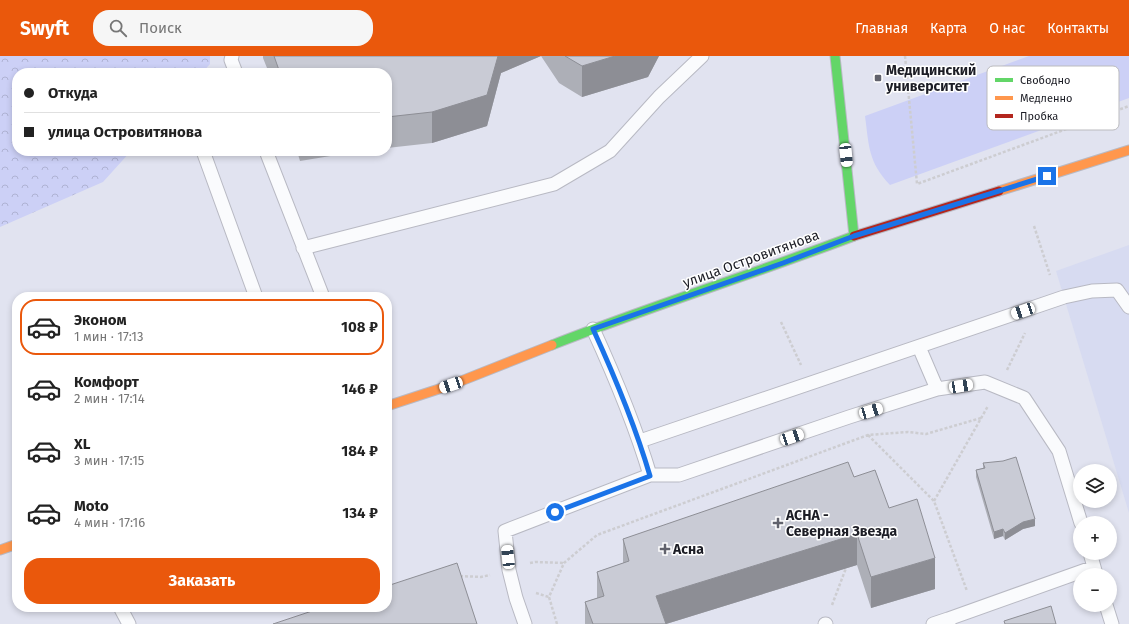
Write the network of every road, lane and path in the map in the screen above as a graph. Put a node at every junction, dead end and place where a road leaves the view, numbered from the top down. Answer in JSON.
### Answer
{"nodes":[{"id":1,"x":232,"y":56,"type":"edge"},
{"id":2,"x":702,"y":56,"type":"edge"},
{"id":3,"x":834,"y":56,"type":"edge"},
{"id":4,"x":905,"y":56,"type":"edge"},
{"id":5,"x":234,"y":68,"type":"edge"},
{"id":6,"x":1129,"y":106,"type":"edge"},
{"id":7,"x":1119,"y":110,"type":"edge"},
{"id":8,"x":1064,"y":130,"type":"edge"},
{"id":9,"x":1129,"y":150,"type":"edge"},
{"id":10,"x":204,"y":156,"type":"edge"},
{"id":11,"x":268,"y":156,"type":"edge"},
{"id":12,"x":1034,"y":226,"type":"dead end"},
{"id":13,"x":854,"y":236,"type":"junction"},
{"id":14,"x":303,"y":248,"type":"junction"},
{"id":15,"x":1050,"y":275,"type":"dead end"},
{"id":16,"x":254,"y":292,"type":"edge"},
{"id":17,"x":321,"y":292,"type":"edge"},
{"id":18,"x":1129,"y":307,"type":"edge"},
{"id":19,"x":781,"y":322,"type":"dead end"},
{"id":20,"x":593,"y":329,"type":"junction"},
{"id":21,"x":919,"y":347,"type":"junction"},
{"id":22,"x":801,"y":365,"type":"dead end"},
{"id":23,"x":937,"y":389,"type":"junction"},
{"id":24,"x":392,"y":404,"type":"edge"},
{"id":25,"x":849,"y":417,"type":"junction"},
{"id":26,"x":981,"y":418,"type":"dead end"},
{"id":27,"x":868,"y":435,"type":"junction"},
{"id":28,"x":640,"y":441,"type":"junction"},
{"id":29,"x":650,"y":476,"type":"junction"},
{"id":30,"x":1079,"y":516,"type":"edge"},
{"id":31,"x":12,"y":546,"type":"edge"},
{"id":32,"x":0,"y":550,"type":"edge"},
{"id":33,"x":564,"y":563,"type":"junction"},
{"id":34,"x":846,"y":568,"type":"dead end"},
{"id":35,"x":509,"y":570,"type":"junction"},
{"id":36,"x":454,"y":575,"type":"edge"},
{"id":37,"x":1073,"y":578,"type":"edge"},
{"id":38,"x":974,"y":610,"type":"junction"},
{"id":39,"x":123,"y":612,"type":"edge"},
{"id":40,"x":1108,"y":612,"type":"edge"},
{"id":41,"x":948,"y":621,"type":"edge"},
{"id":42,"x":130,"y":624,"type":"edge"},
{"id":43,"x":525,"y":624,"type":"edge"},
{"id":44,"x":557,"y":624,"type":"edge"},
{"id":45,"x":825,"y":624,"type":"edge"},
{"id":46,"x":933,"y":624,"type":"edge"},
{"id":47,"x":1112,"y":624,"type":"edge"}],
"edges":[{"from":1,"to":5,"type":"lane"},
{"from":2,"to":14,"type":"lane"},
{"from":3,"to":13,"type":"main road"},
{"from":4,"to":8,"type":"path"},
{"from":6,"to":7,"type":"path"},
{"from":9,"to":13,"type":"main road","name":"улица Островитянова"},
{"from":10,"to":16,"type":"lane"},
{"from":11,"to":14,"type":"lane"},
{"from":12,"to":15,"type":"path"},
{"from":13,"to":20,"type":"main road","name":"улица Островитянова"},
{"from":14,"to":17,"type":"lane"},
{"from":18,"to":21,"type":"lane"},
{"from":19,"to":22,"type":"path"},
{"from":20,"to":24,"type":"main road","name":"улица Островитянова"},
{"from":20,"to":28,"type":"lane"},
{"from":21,"to":23,"type":"lane"},
{"from":21,"to":28,"type":"lane"},
{"from":23,"to":25,"type":"lane"},
{"from":23,"to":30,"type":"lane"},
{"from":25,"to":27,"type":"path"},
{"from":25,"to":29,"type":"lane"},
{"from":26,"to":27,"type":"path"},
{"from":27,"to":33,"type":"path"},
{"from":27,"to":38,"type":"path"},
{"from":28,"to":29,"type":"lane"},
{"from":29,"to":35,"type":"lane"},
{"from":31,"to":32,"type":"main road"},
{"from":33,"to":35,"type":"path"},
{"from":33,"to":44,"type":"path"},
{"from":34,"to":45,"type":"path"},
{"from":35,"to":36,"type":"path"},
{"from":35,"to":43,"type":"lane"},
{"from":37,"to":38,"type":"lane"},
{"from":38,"to":41,"type":"lane"},
{"from":39,"to":42,"type":"lane"},
{"from":40,"to":47,"type":"lane"},
{"from":41,"to":46,"type":"lane"}]}
